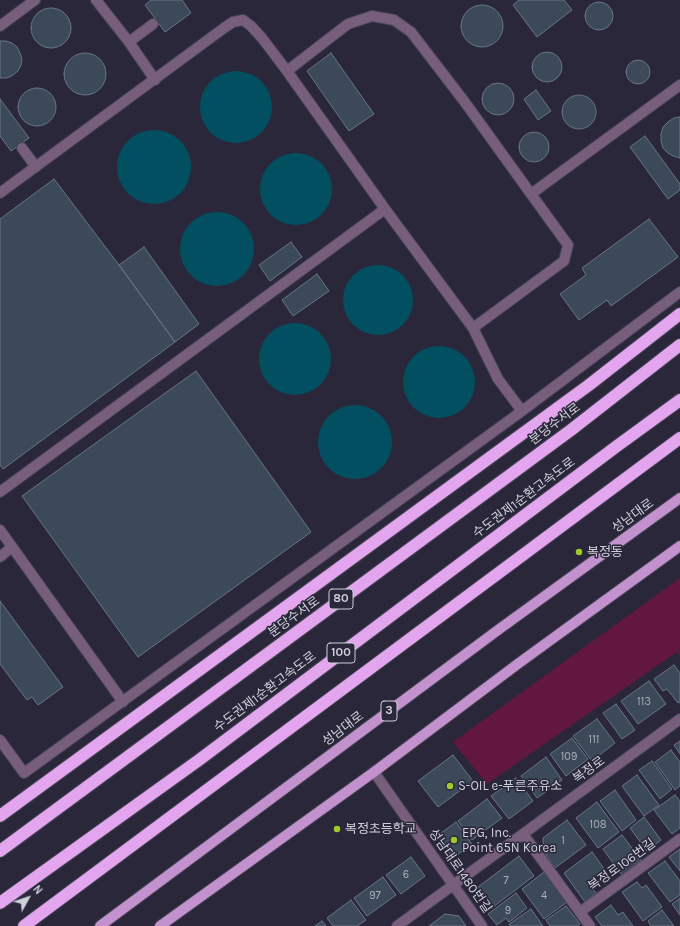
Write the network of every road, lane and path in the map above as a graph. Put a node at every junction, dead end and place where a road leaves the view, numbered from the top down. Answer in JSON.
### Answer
{"nodes":[{"id":1,"x":35,"y":0,"type":"edge"},
{"id":2,"x":96,"y":0,"type":"edge"},
{"id":3,"x":153,"y":24,"type":"dead end"},
{"id":4,"x":0,"y":26,"type":"edge"},
{"id":5,"x":129,"y":42,"type":"junction"},
{"id":6,"x":287,"y":71,"type":"junction"},
{"id":7,"x":155,"y":80,"type":"junction"},
{"id":8,"x":680,"y":85,"type":"edge"},
{"id":9,"x":22,"y":148,"type":"dead end"},
{"id":10,"x":36,"y":166,"type":"junction"},
{"id":11,"x":0,"y":193,"type":"edge"},
{"id":12,"x":531,"y":194,"type":"junction"},
{"id":13,"x":385,"y":209,"type":"junction"},
{"id":14,"x":680,"y":292,"type":"edge"},
{"id":15,"x":680,"y":314,"type":"edge"},
{"id":16,"x":473,"y":328,"type":"junction"},
{"id":17,"x":680,"y":345,"type":"edge"},
{"id":18,"x":680,"y":400,"type":"edge"},
{"id":19,"x":522,"y":411,"type":"junction"},
{"id":20,"x":680,"y":438,"type":"edge"},
{"id":21,"x":0,"y":492,"type":"edge"},
{"id":22,"x":680,"y":498,"type":"edge"},
{"id":23,"x":0,"y":530,"type":"edge"},
{"id":24,"x":680,"y":546,"type":"edge"},
{"id":25,"x":12,"y":547,"type":"junction"},
{"id":26,"x":0,"y":557,"type":"edge"},
{"id":27,"x":123,"y":702,"type":"junction"},
{"id":28,"x":680,"y":719,"type":"edge"},
{"id":29,"x":0,"y":740,"type":"edge"},
{"id":30,"x":374,"y":772,"type":"junction"},
{"id":31,"x":0,"y":816,"type":"edge"},
{"id":32,"x":523,"y":834,"type":"junction"},
{"id":33,"x":680,"y":839,"type":"edge"},
{"id":34,"x":0,"y":851,"type":"edge"},
{"id":35,"x":453,"y":885,"type":"junction"},
{"id":36,"x":0,"y":903,"type":"edge"},
{"id":37,"x":580,"y":912,"type":"junction"},
{"id":38,"x":24,"y":926,"type":"edge"},
{"id":39,"x":100,"y":926,"type":"edge"},
{"id":40,"x":160,"y":926,"type":"edge"},
{"id":41,"x":397,"y":926,"type":"edge"},
{"id":42,"x":482,"y":926,"type":"edge"},
{"id":43,"x":590,"y":926,"type":"edge"}],
"edges":[{"from":1,"to":4,"type":"street"},
{"from":2,"to":5,"type":"street"},
{"from":3,"to":5,"type":"street"},
{"from":5,"to":7,"type":"street"},
{"from":6,"to":7,"type":"street"},
{"from":6,"to":12,"type":"street"},
{"from":6,"to":13,"type":"street"},
{"from":7,"to":10,"type":"street"},
{"from":8,"to":12,"type":"street"},
{"from":9,"to":10,"type":"street"},
{"from":10,"to":11,"type":"street"},
{"from":12,"to":16,"type":"street"},
{"from":13,"to":16,"type":"street"},
{"from":13,"to":21,"type":"street"},
{"from":14,"to":19,"type":"street"},
{"from":15,"to":31,"type":"highway","name":"분당수서로","number":"80"},
{"from":16,"to":19,"type":"street"},
{"from":17,"to":34,"type":"highway","name":"분당수서로","number":"80"},
{"from":18,"to":36,"type":"highway","name":"수도권제1순환고속도로","number":"100"},
{"from":19,"to":27,"type":"street"},
{"from":20,"to":38,"type":"highway","number":"100"},
{"from":22,"to":39,"type":"main road","name":"성남대로","number":"3"},
{"from":23,"to":25,"type":"street"},
{"from":24,"to":30,"type":"main road"},
{"from":25,"to":26,"type":"street"},
{"from":25,"to":27,"type":"street"},
{"from":27,"to":29,"type":"street"},
{"from":28,"to":32,"type":"street","name":"복정로"},
{"from":30,"to":35,"type":"street","name":"성남대로1480번길"},
{"from":30,"to":40,"type":"main road"},
{"from":32,"to":35,"type":"street","name":"복정로"},
{"from":32,"to":37,"type":"street"},
{"from":33,"to":37,"type":"street","name":"복정로106번길"},
{"from":35,"to":41,"type":"street","name":"복정로"},
{"from":35,"to":42,"type":"street","name":"성남대로1480번길"},
{"from":37,"to":43,"type":"street"}]}
